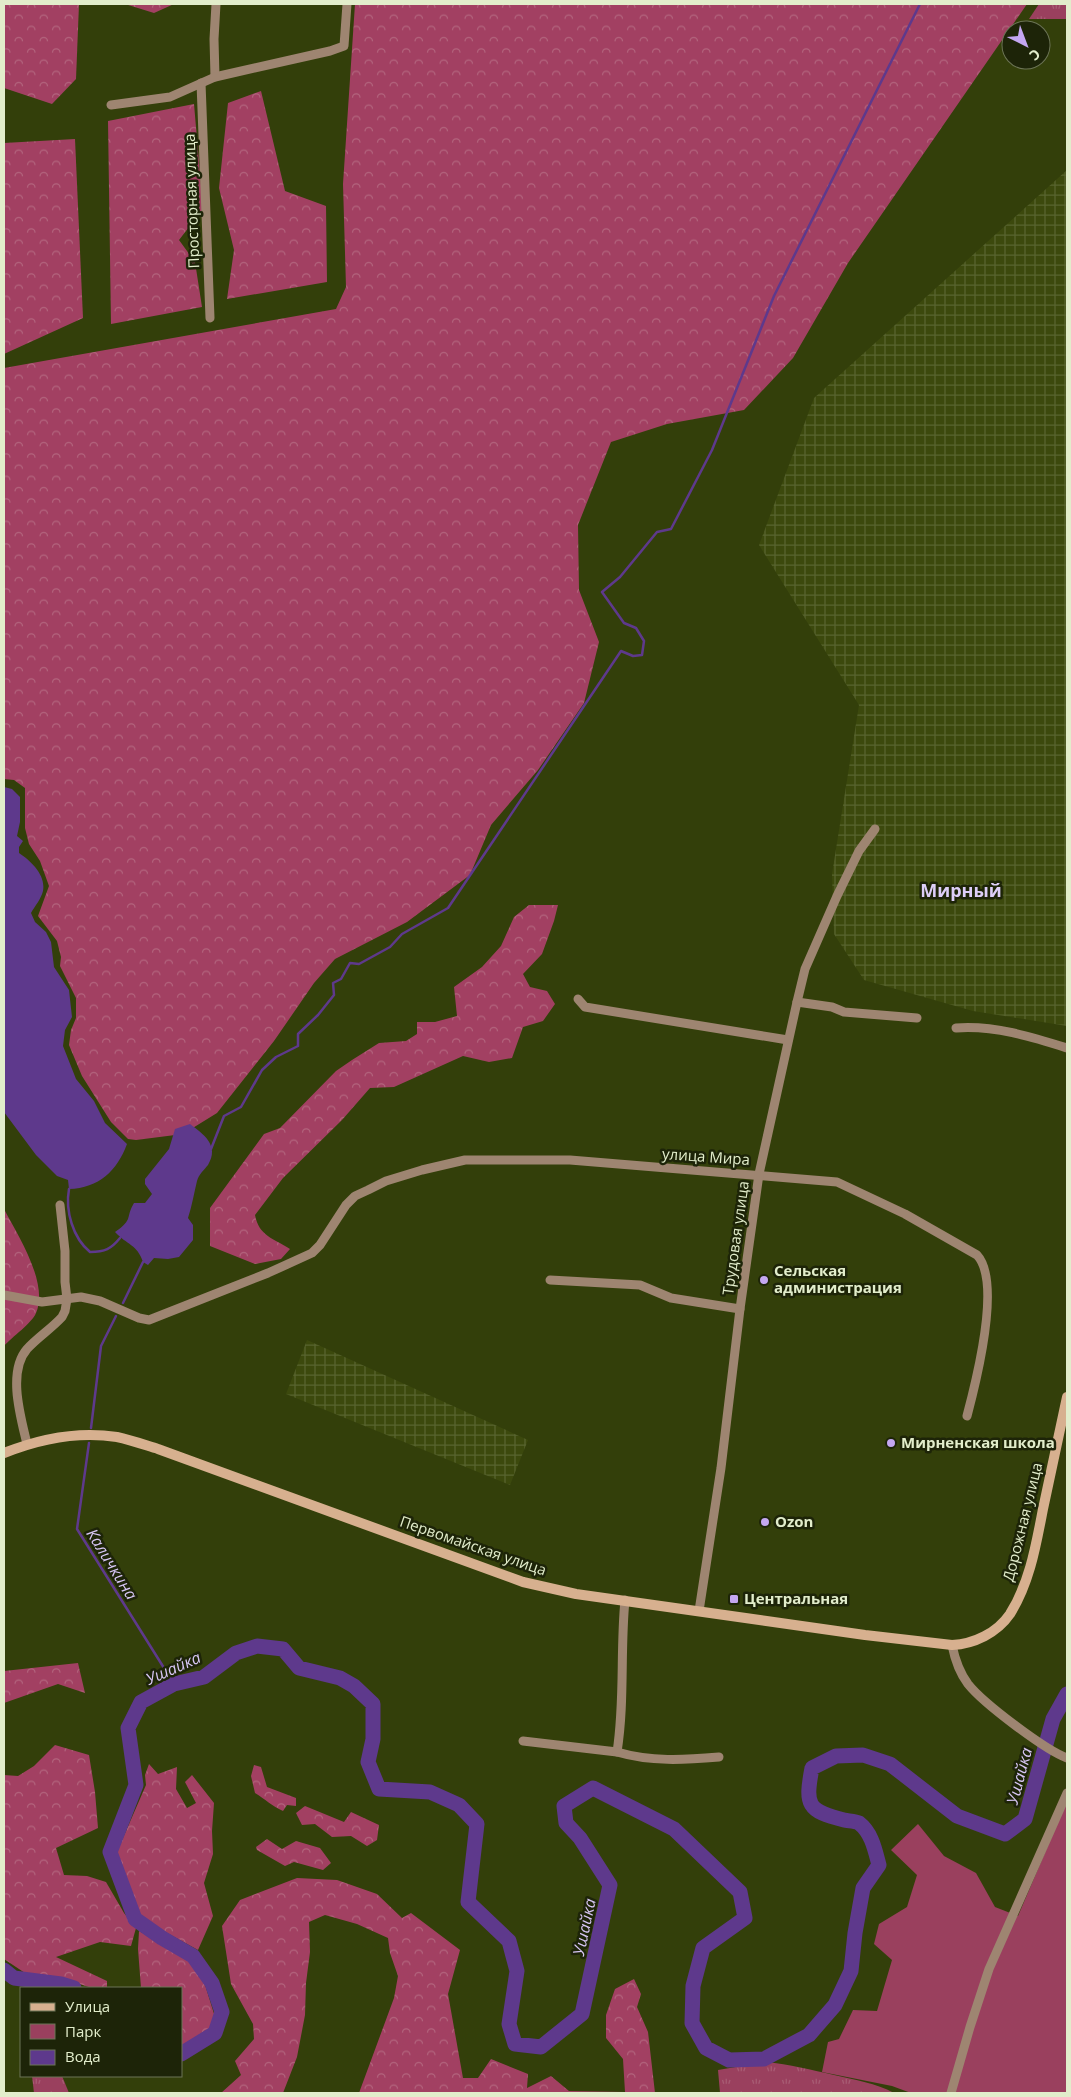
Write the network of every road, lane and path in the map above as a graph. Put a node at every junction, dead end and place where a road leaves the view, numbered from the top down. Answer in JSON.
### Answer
{"nodes":[{"id":1,"x":216,"y":4,"type":"edge"},
{"id":2,"x":347,"y":4,"type":"edge"},
{"id":3,"x":216,"y":77,"type":"junction"},
{"id":4,"x":201,"y":83,"type":"junction"},
{"id":5,"x":111,"y":105,"type":"dead end"},
{"id":6,"x":210,"y":318,"type":"dead end"},
{"id":7,"x":875,"y":829,"type":"dead end"},
{"id":8,"x":578,"y":999,"type":"dead end"},
{"id":9,"x":797,"y":1002,"type":"junction"},
{"id":10,"x":917,"y":1018,"type":"dead end"},
{"id":11,"x":956,"y":1028,"type":"dead end"},
{"id":12,"x":788,"y":1040,"type":"junction"},
{"id":13,"x":1067,"y":1048,"type":"edge"},
{"id":14,"x":759,"y":1174,"type":"junction"},
{"id":15,"x":60,"y":1204,"type":"dead end"},
{"id":16,"x":550,"y":1280,"type":"dead end"},
{"id":17,"x":4,"y":1296,"type":"edge"},
{"id":18,"x":68,"y":1299,"type":"junction"},
{"id":19,"x":740,"y":1310,"type":"junction"},
{"id":20,"x":1067,"y":1397,"type":"edge"},
{"id":21,"x":967,"y":1416,"type":"dead end"},
{"id":22,"x":27,"y":1444,"type":"junction"},
{"id":23,"x":4,"y":1453,"type":"edge"},
{"id":24,"x":625,"y":1600,"type":"junction"},
{"id":25,"x":699,"y":1611,"type":"junction"},
{"id":26,"x":952,"y":1645,"type":"junction"},
{"id":27,"x":523,"y":1741,"type":"dead end"},
{"id":28,"x":617,"y":1752,"type":"junction"},
{"id":29,"x":719,"y":1757,"type":"dead end"},
{"id":30,"x":1066,"y":1757,"type":"edge"},
{"id":31,"x":1067,"y":1793,"type":"edge"},
{"id":32,"x":951,"y":2093,"type":"edge"}],
"edges":[{"from":1,"to":3,"type":"street"},
{"from":2,"to":3,"type":"street"},
{"from":3,"to":4,"type":"street"},
{"from":4,"to":5,"type":"street"},
{"from":4,"to":6,"type":"street","name":"Просторная улица"},
{"from":7,"to":9,"type":"street","name":"Трудовая улица"},
{"from":8,"to":12,"type":"street"},
{"from":9,"to":10,"type":"street"},
{"from":9,"to":12,"type":"street","name":"Трудовая улица"},
{"from":11,"to":13,"type":"street"},
{"from":12,"to":14,"type":"street","name":"Трудовая улица"},
{"from":14,"to":18,"type":"street","name":"улица Мира"},
{"from":14,"to":19,"type":"street","name":"Трудовая улица"},
{"from":14,"to":21,"type":"street","name":"улица Мира"},
{"from":15,"to":18,"type":"street"},
{"from":16,"to":19,"type":"street"},
{"from":17,"to":18,"type":"street","name":"улица Мира"},
{"from":18,"to":22,"type":"street"},
{"from":19,"to":25,"type":"street","name":"Трудовая улица"},
{"from":20,"to":26,"type":"street","name":"Дорожная улица"},
{"from":22,"to":23,"type":"street","name":"Первомайская улица"},
{"from":22,"to":24,"type":"street","name":"Первомайская улица"},
{"from":24,"to":25,"type":"street","name":"Первомайская улица"},
{"from":24,"to":28,"type":"street"},
{"from":25,"to":26,"type":"street","name":"Первомайская улица"},
{"from":26,"to":30,"type":"street"},
{"from":27,"to":28,"type":"street"},
{"from":28,"to":29,"type":"street"},
{"from":31,"to":32,"type":"street"}]}
